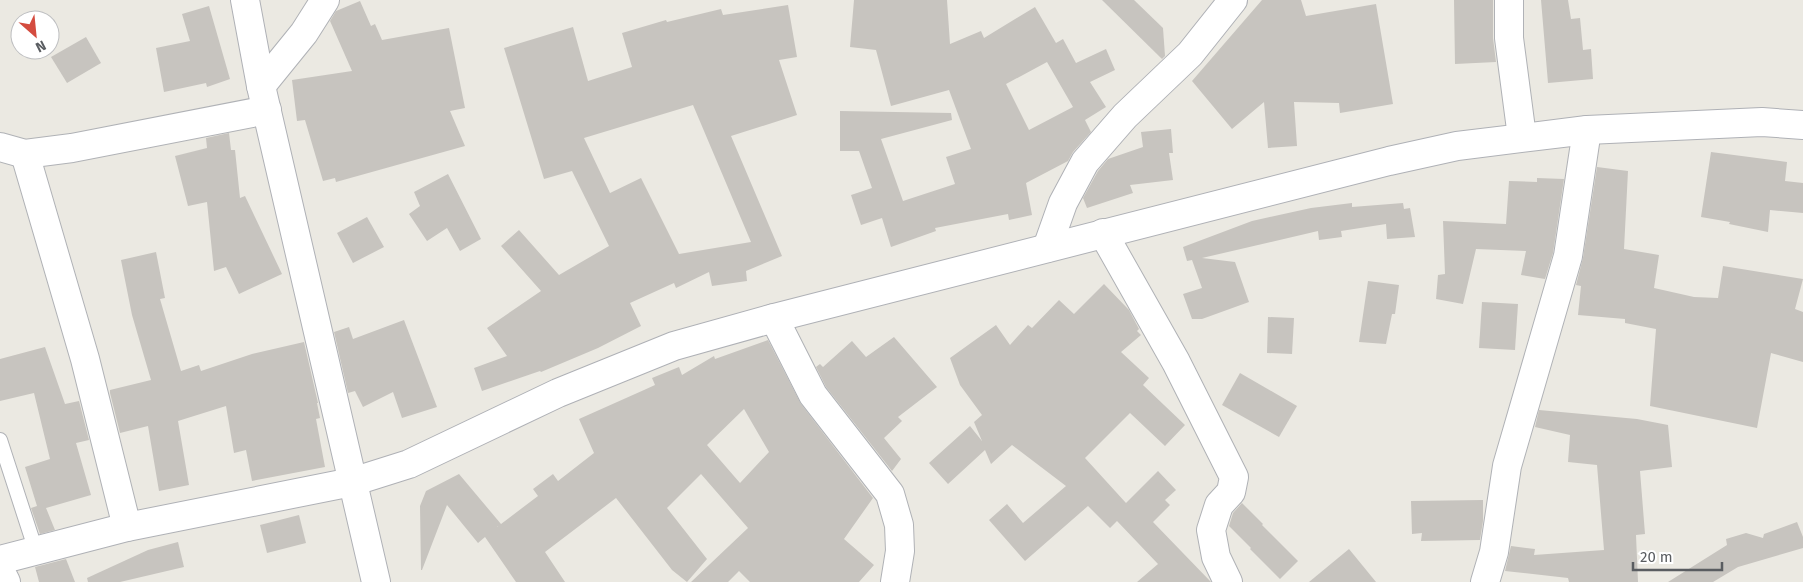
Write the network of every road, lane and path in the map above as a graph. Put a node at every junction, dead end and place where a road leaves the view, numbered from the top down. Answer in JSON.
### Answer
{"nodes":[{"id":1,"x":244,"y":0,"type":"edge"},
{"id":2,"x":325,"y":0,"type":"edge"},
{"id":3,"x":1234,"y":0,"type":"edge"},
{"id":4,"x":1508,"y":0,"type":"edge"},
{"id":5,"x":264,"y":98,"type":"junction"},
{"id":6,"x":1803,"y":125,"type":"edge"},
{"id":7,"x":1587,"y":130,"type":"junction"},
{"id":8,"x":1522,"y":137,"type":"junction"},
{"id":9,"x":13,"y":150,"type":"edge"},
{"id":10,"x":1103,"y":233,"type":"junction"},
{"id":11,"x":1047,"y":248,"type":"junction"},
{"id":12,"x":774,"y":318,"type":"junction"},
{"id":13,"x":0,"y":440,"type":"edge"},
{"id":14,"x":352,"y":482,"type":"junction"},
{"id":15,"x":127,"y":527,"type":"junction"},
{"id":16,"x":36,"y":551,"type":"junction"},
{"id":17,"x":0,"y":560,"type":"edge"},
{"id":18,"x":0,"y":570,"type":"edge"},
{"id":19,"x":6,"y":582,"type":"edge"},
{"id":20,"x":376,"y":582,"type":"edge"},
{"id":21,"x":895,"y":582,"type":"edge"},
{"id":22,"x":1228,"y":582,"type":"edge"},
{"id":23,"x":1485,"y":582,"type":"edge"}],
"edges":[{"from":1,"to":5,"type":"street"},
{"from":2,"to":5,"type":"street"},
{"from":3,"to":11,"type":"street"},
{"from":4,"to":8,"type":"street"},
{"from":5,"to":9,"type":"street"},
{"from":5,"to":14,"type":"street"},
{"from":6,"to":7,"type":"street"},
{"from":7,"to":8,"type":"street"},
{"from":7,"to":23,"type":"street"},
{"from":8,"to":10,"type":"street"},
{"from":9,"to":15,"type":"street"},
{"from":10,"to":11,"type":"street"},
{"from":10,"to":22,"type":"street"},
{"from":11,"to":12,"type":"street"},
{"from":12,"to":14,"type":"street"},
{"from":12,"to":21,"type":"street"},
{"from":13,"to":16,"type":"lane"},
{"from":14,"to":15,"type":"street"},
{"from":14,"to":20,"type":"street"},
{"from":15,"to":16,"type":"street"},
{"from":16,"to":17,"type":"street"},
{"from":18,"to":19,"type":"street"}]}
